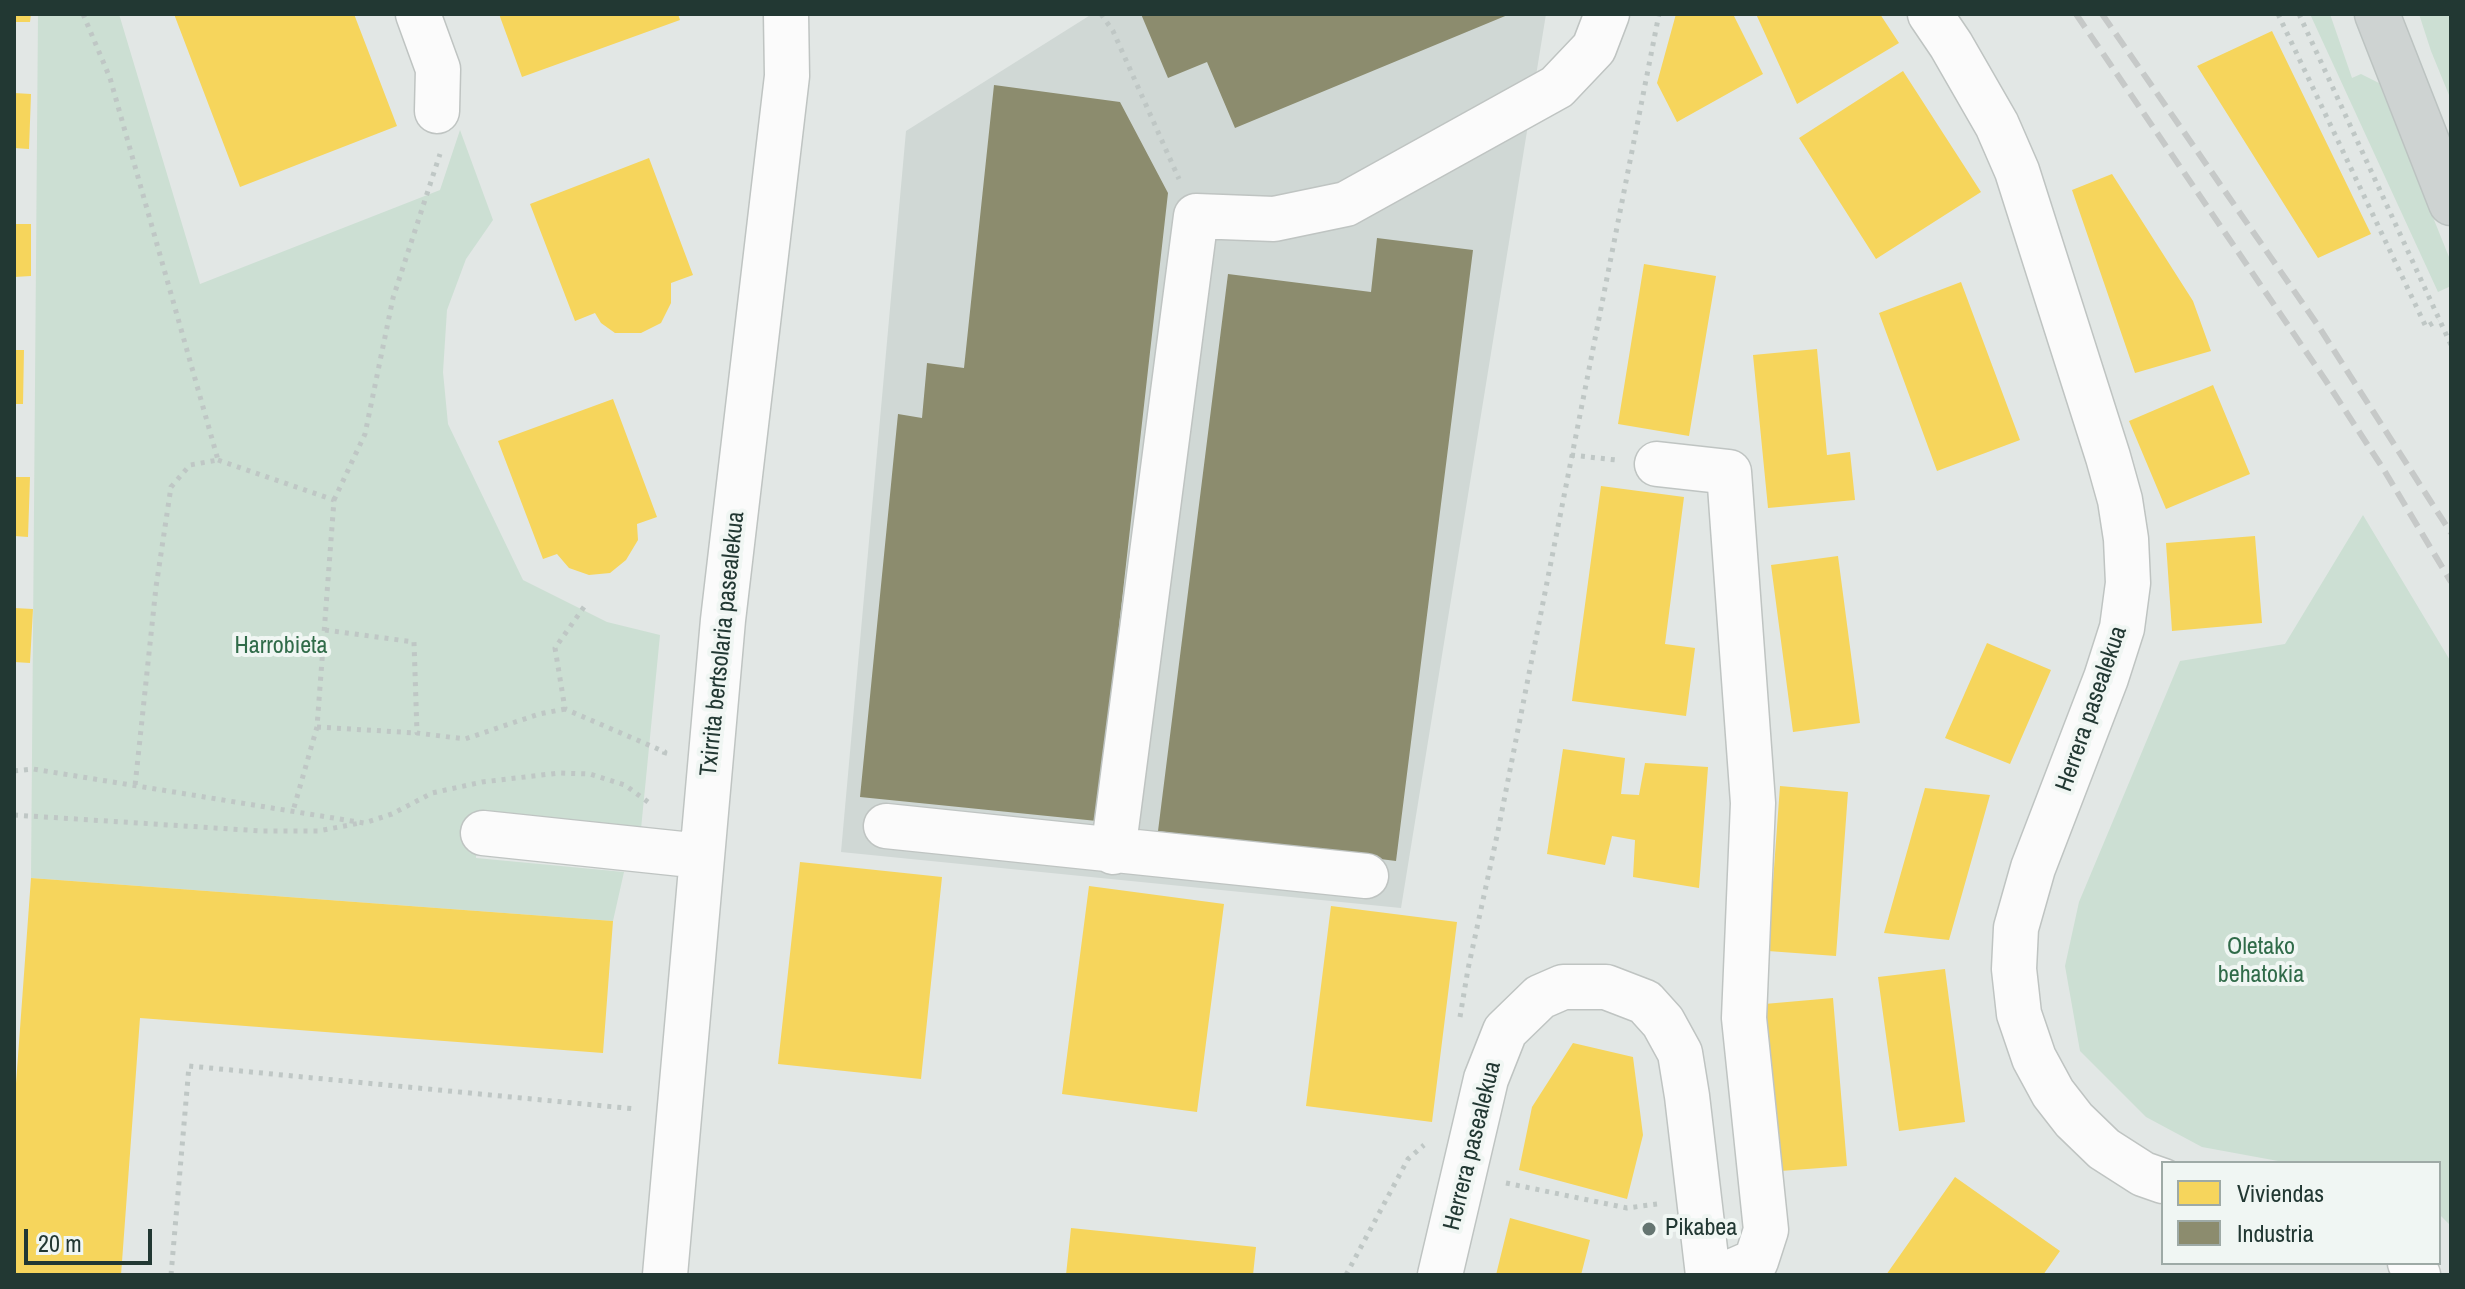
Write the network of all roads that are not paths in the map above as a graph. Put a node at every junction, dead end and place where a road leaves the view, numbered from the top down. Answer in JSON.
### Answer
{"nodes":[{"id":1,"x":418,"y":14,"type":"edge"},
{"id":2,"x":786,"y":14,"type":"edge"},
{"id":3,"x":1607,"y":14,"type":"edge"},
{"id":4,"x":1930,"y":14,"type":"edge"},
{"id":5,"x":2377,"y":14,"type":"edge"},
{"id":6,"x":437,"y":111,"type":"road end"},
{"id":7,"x":2451,"y":203,"type":"edge"},
{"id":8,"x":1657,"y":464,"type":"dead end"},
{"id":9,"x":886,"y":826,"type":"dead end"},
{"id":10,"x":483,"y":833,"type":"dead end"},
{"id":11,"x":1113,"y":852,"type":"junction"},
{"id":12,"x":701,"y":856,"type":"junction"},
{"id":13,"x":1366,"y":876,"type":"dead end"},
{"id":14,"x":2161,"y":1180,"type":"edge"},
{"id":15,"x":665,"y":1275,"type":"edge"},
{"id":16,"x":1440,"y":1275,"type":"edge"},
{"id":17,"x":1708,"y":1275,"type":"edge"},
{"id":18,"x":1724,"y":1275,"type":"edge"}],
"edges":[{"from":1,"to":6,"type":"street"},
{"from":2,"to":12,"type":"street","name":"Txirrita bertsolaria pasealekua"},
{"from":3,"to":11,"type":"street"},
{"from":4,"to":14,"type":"street","name":"Herrera pasealekua"},
{"from":5,"to":7,"type":"main road"},
{"from":8,"to":18,"type":"street"},
{"from":9,"to":11,"type":"street"},
{"from":10,"to":12,"type":"street"},
{"from":11,"to":13,"type":"street"},
{"from":12,"to":15,"type":"street","name":"Txirrita bertsolaria pasealekua"},
{"from":16,"to":17,"type":"street","name":"Herrera pasealekua"}]}
